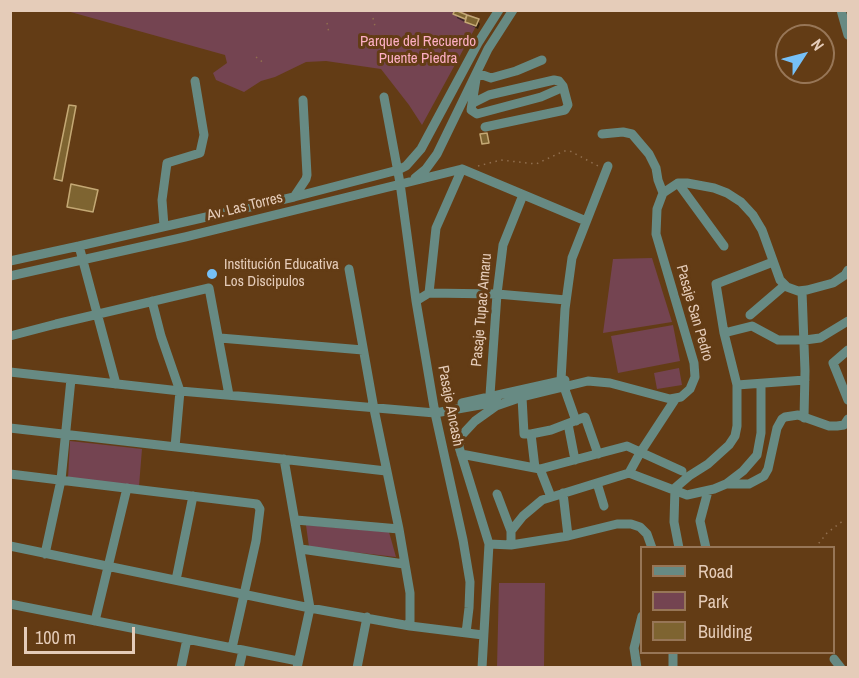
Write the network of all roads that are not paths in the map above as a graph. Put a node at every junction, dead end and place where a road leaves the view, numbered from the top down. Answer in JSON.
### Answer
{"nodes":[{"id":1,"x":499,"y":10,"type":"edge"},
{"id":2,"x":513,"y":10,"type":"edge"},
{"id":3,"x":841,"y":10,"type":"edge"},
{"id":4,"x":849,"y":35,"type":"edge"},
{"id":5,"x":542,"y":60,"type":"dead end"},
{"id":6,"x":477,"y":73,"type":"junction"},
{"id":7,"x":195,"y":81,"type":"dead end"},
{"id":8,"x":539,"y":83,"type":"junction"},
{"id":9,"x":557,"y":90,"type":"dead end"},
{"id":10,"x":384,"y":97,"type":"dead end"},
{"id":11,"x":541,"y":97,"type":"junction"},
{"id":12,"x":303,"y":100,"type":"dead end"},
{"id":13,"x":473,"y":103,"type":"junction"},
{"id":14,"x":506,"y":106,"type":"junction"},
{"id":15,"x":548,"y":114,"type":"junction"},
{"id":16,"x":510,"y":122,"type":"junction"},
{"id":17,"x":536,"y":123,"type":"dead end"},
{"id":18,"x":485,"y":127,"type":"dead end"},
{"id":19,"x":602,"y":134,"type":"dead end"},
{"id":20,"x":607,"y":168,"type":"road end"},
{"id":21,"x":462,"y":169,"type":"junction"},
{"id":22,"x":398,"y":170,"type":"junction"},
{"id":23,"x":413,"y":180,"type":"junction"},
{"id":24,"x":400,"y":183,"type":"junction"},
{"id":25,"x":678,"y":183,"type":"junction"},
{"id":26,"x":663,"y":193,"type":"junction"},
{"id":27,"x":523,"y":195,"type":"junction"},
{"id":28,"x":294,"y":197,"type":"junction"},
{"id":29,"x":586,"y":221,"type":"junction"},
{"id":30,"x":164,"y":226,"type":"junction"},
{"id":31,"x":80,"y":246,"type":"junction"},
{"id":32,"x":724,"y":246,"type":"dead end"},
{"id":33,"x":83,"y":259,"type":"junction"},
{"id":34,"x":10,"y":261,"type":"edge"},
{"id":35,"x":773,"y":262,"type":"junction"},
{"id":36,"x":349,"y":268,"type":"dead end"},
{"id":37,"x":849,"y":270,"type":"edge"},
{"id":38,"x":10,"y":276,"type":"edge"},
{"id":39,"x":785,"y":285,"type":"junction"},
{"id":40,"x":802,"y":291,"type":"junction"},
{"id":41,"x":429,"y":293,"type":"junction"},
{"id":42,"x":497,"y":294,"type":"junction"},
{"id":43,"x":566,"y":300,"type":"junction"},
{"id":44,"x":152,"y":301,"type":"junction"},
{"id":45,"x":416,"y":301,"type":"junction"},
{"id":46,"x":98,"y":315,"type":"junction"},
{"id":47,"x":750,"y":315,"type":"dead end"},
{"id":48,"x":849,"y":321,"type":"edge"},
{"id":49,"x":724,"y":333,"type":"junction"},
{"id":50,"x":10,"y":336,"type":"edge"},
{"id":51,"x":220,"y":338,"type":"junction"},
{"id":52,"x":805,"y":340,"type":"junction"},
{"id":53,"x":363,"y":350,"type":"junction"},
{"id":54,"x":849,"y":350,"type":"edge"},
{"id":55,"x":10,"y":372,"type":"edge"},
{"id":56,"x":71,"y":379,"type":"junction"},
{"id":57,"x":805,"y":380,"type":"junction"},
{"id":58,"x":563,"y":383,"type":"junction"},
{"id":59,"x":116,"y":384,"type":"junction"},
{"id":60,"x":761,"y":384,"type":"junction"},
{"id":61,"x":737,"y":385,"type":"junction"},
{"id":62,"x":180,"y":391,"type":"junction"},
{"id":63,"x":229,"y":395,"type":"junction"},
{"id":64,"x":490,"y":396,"type":"junction"},
{"id":65,"x":517,"y":398,"type":"junction"},
{"id":66,"x":676,"y":398,"type":"junction"},
{"id":67,"x":849,"y":400,"type":"edge"},
{"id":68,"x":374,"y":409,"type":"junction"},
{"id":69,"x":435,"y":413,"type":"junction"},
{"id":70,"x":804,"y":418,"type":"junction"},
{"id":71,"x":849,"y":419,"type":"edge"},
{"id":72,"x":572,"y":422,"type":"junction"},
{"id":73,"x":10,"y":428,"type":"edge"},
{"id":74,"x":65,"y":434,"type":"junction"},
{"id":75,"x":531,"y":434,"type":"junction"},
{"id":76,"x":175,"y":447,"type":"junction"},
{"id":77,"x":640,"y":453,"type":"junction"},
{"id":78,"x":461,"y":454,"type":"junction"},
{"id":79,"x":598,"y":454,"type":"junction"},
{"id":80,"x":284,"y":459,"type":"junction"},
{"id":81,"x":575,"y":460,"type":"junction"},
{"id":82,"x":538,"y":469,"type":"junction"},
{"id":83,"x":386,"y":471,"type":"junction"},
{"id":84,"x":682,"y":471,"type":"dead end"},
{"id":85,"x":629,"y":473,"type":"junction"},
{"id":86,"x":10,"y":474,"type":"edge"},
{"id":87,"x":62,"y":480,"type":"junction"},
{"id":88,"x":597,"y":483,"type":"junction"},
{"id":89,"x":726,"y":484,"type":"junction"},
{"id":90,"x":127,"y":488,"type":"junction"},
{"id":91,"x":675,"y":490,"type":"junction"},
{"id":92,"x":708,"y":491,"type":"junction"},
{"id":93,"x":563,"y":493,"type":"junction"},
{"id":94,"x":497,"y":494,"type":"dead end"},
{"id":95,"x":194,"y":496,"type":"junction"},
{"id":96,"x":551,"y":497,"type":"junction"},
{"id":97,"x":604,"y":506,"type":"dead end"},
{"id":98,"x":296,"y":520,"type":"junction"},
{"id":99,"x":399,"y":529,"type":"junction"},
{"id":100,"x":511,"y":531,"type":"junction"},
{"id":101,"x":568,"y":536,"type":"junction"},
{"id":102,"x":489,"y":544,"type":"junction"},
{"id":103,"x":511,"y":545,"type":"junction"},
{"id":104,"x":10,"y":546,"type":"edge"},
{"id":105,"x":651,"y":546,"type":"edge"},
{"id":106,"x":679,"y":546,"type":"edge"},
{"id":107,"x":706,"y":546,"type":"edge"},
{"id":108,"x":301,"y":549,"type":"junction"},
{"id":109,"x":45,"y":554,"type":"junction"},
{"id":110,"x":404,"y":564,"type":"junction"},
{"id":111,"x":107,"y":566,"type":"junction"},
{"id":112,"x":176,"y":580,"type":"junction"},
{"id":113,"x":243,"y":594,"type":"junction"},
{"id":114,"x":10,"y":604,"type":"edge"},
{"id":115,"x":310,"y":608,"type":"junction"},
{"id":116,"x":367,"y":617,"type":"junction"},
{"id":117,"x":95,"y":621,"type":"junction"},
{"id":118,"x":640,"y":624,"type":"edge"},
{"id":119,"x":410,"y":626,"type":"junction"},
{"id":120,"x":466,"y":633,"type":"junction"},
{"id":121,"x":483,"y":635,"type":"junction"},
{"id":122,"x":187,"y":639,"type":"junction"},
{"id":123,"x":232,"y":648,"type":"junction"},
{"id":124,"x":243,"y":650,"type":"junction"},
{"id":125,"x":834,"y":659,"type":"dead end"},
{"id":126,"x":298,"y":664,"type":"edge"},
{"id":127,"x":637,"y":664,"type":"edge"},
{"id":128,"x":181,"y":668,"type":"edge"},
{"id":129,"x":239,"y":668,"type":"edge"},
{"id":130,"x":357,"y":668,"type":"edge"},
{"id":131,"x":482,"y":668,"type":"edge"},
{"id":132,"x":841,"y":668,"type":"edge"}],
"edges":[{"from":1,"to":22,"type":"street"},
{"from":2,"to":6,"type":"street"},
{"from":3,"to":4,"type":"street"},
{"from":5,"to":6,"type":"street"},
{"from":6,"to":13,"type":"street"},
{"from":6,"to":23,"type":"street"},
{"from":7,"to":30,"type":"street"},
{"from":8,"to":11,"type":"street"},
{"from":8,"to":13,"type":"street"},
{"from":8,"to":15,"type":"street"},
{"from":9,"to":11,"type":"street"},
{"from":10,"to":22,"type":"street","name":"Pasaje Ancash"},
{"from":11,"to":14,"type":"street"},
{"from":12,"to":28,"type":"street"},
{"from":13,"to":14,"type":"street"},
{"from":14,"to":16,"type":"street"},
{"from":15,"to":16,"type":"street"},
{"from":15,"to":17,"type":"street"},
{"from":16,"to":18,"type":"street"},
{"from":19,"to":26,"type":"street"},
{"from":20,"to":29,"type":"street"},
{"from":21,"to":23,"type":"street","name":"Av. Las Torres"},
{"from":21,"to":27,"type":"street"},
{"from":21,"to":41,"type":"street"},
{"from":22,"to":24,"type":"street","name":"Pasaje Ancash"},
{"from":22,"to":28,"type":"street","name":"Av. Las Torres"},
{"from":23,"to":24,"type":"street","name":"Av. Las Torres"},
{"from":24,"to":33,"type":"street","name":"Av. Las Torres"},
{"from":24,"to":45,"type":"street","name":"Pasaje Ancash"},
{"from":25,"to":26,"type":"street"},
{"from":25,"to":32,"type":"street"},
{"from":25,"to":35,"type":"street"},
{"from":26,"to":66,"type":"street","name":"Pasaje San Pedro"},
{"from":27,"to":29,"type":"street"},
{"from":27,"to":42,"type":"street","name":"Pasaje Tupac Amaru"},
{"from":28,"to":30,"type":"street","name":"Av. Las Torres"},
{"from":29,"to":43,"type":"street"},
{"from":30,"to":31,"type":"street","name":"Av. Las Torres"},
{"from":31,"to":33,"type":"street"},
{"from":31,"to":34,"type":"street","name":"Av. Las Torres"},
{"from":33,"to":38,"type":"street","name":"Av. Las Torres"},
{"from":33,"to":46,"type":"street"},
{"from":35,"to":39,"type":"street"},
{"from":35,"to":49,"type":"street"},
{"from":36,"to":53,"type":"street"},
{"from":37,"to":40,"type":"street"},
{"from":39,"to":40,"type":"street"},
{"from":39,"to":47,"type":"street"},
{"from":40,"to":52,"type":"street"},
{"from":41,"to":42,"type":"street"},
{"from":41,"to":45,"type":"street"},
{"from":42,"to":43,"type":"street"},
{"from":42,"to":64,"type":"street","name":"Pasaje Tupac Amaru"},
{"from":43,"to":58,"type":"street"},
{"from":44,"to":46,"type":"street"},
{"from":44,"to":51,"type":"street"},
{"from":44,"to":62,"type":"street"},
{"from":45,"to":69,"type":"street","name":"Pasaje Ancash"},
{"from":46,"to":50,"type":"street"},
{"from":46,"to":59,"type":"street"},
{"from":48,"to":52,"type":"street"},
{"from":49,"to":52,"type":"street"},
{"from":49,"to":61,"type":"street"},
{"from":51,"to":53,"type":"street"},
{"from":51,"to":63,"type":"street"},
{"from":52,"to":57,"type":"street"},
{"from":53,"to":68,"type":"street"},
{"from":54,"to":67,"type":"street"},
{"from":55,"to":56,"type":"street"},
{"from":56,"to":59,"type":"street"},
{"from":56,"to":74,"type":"street"},
{"from":57,"to":60,"type":"street"},
{"from":57,"to":70,"type":"street"},
{"from":58,"to":64,"type":"street"},
{"from":58,"to":65,"type":"street"},
{"from":58,"to":66,"type":"street"},
{"from":58,"to":72,"type":"street"},
{"from":59,"to":62,"type":"street"},
{"from":60,"to":61,"type":"street"},
{"from":60,"to":89,"type":"street"},
{"from":61,"to":91,"type":"street"},
{"from":62,"to":63,"type":"street"},
{"from":62,"to":76,"type":"street"},
{"from":63,"to":68,"type":"street"},
{"from":64,"to":69,"type":"street"},
{"from":65,"to":69,"type":"street"},
{"from":65,"to":75,"type":"street"},
{"from":65,"to":78,"type":"street"},
{"from":66,"to":77,"type":"street","name":"Pasaje San Pedro"},
{"from":68,"to":69,"type":"street"},
{"from":68,"to":83,"type":"street"},
{"from":69,"to":120,"type":"street","name":"Pasaje Ancash"},
{"from":70,"to":71,"type":"street"},
{"from":70,"to":89,"type":"street"},
{"from":72,"to":75,"type":"street"},
{"from":72,"to":79,"type":"street"},
{"from":72,"to":81,"type":"street"},
{"from":73,"to":74,"type":"street"},
{"from":74,"to":76,"type":"street"},
{"from":74,"to":87,"type":"street"},
{"from":75,"to":82,"type":"street"},
{"from":76,"to":80,"type":"street"},
{"from":77,"to":79,"type":"street"},
{"from":77,"to":84,"type":"street"},
{"from":77,"to":85,"type":"street","name":"Pasaje San Pedro"},
{"from":78,"to":82,"type":"street"},
{"from":78,"to":102,"type":"street"},
{"from":79,"to":81,"type":"street"},
{"from":80,"to":83,"type":"street"},
{"from":80,"to":98,"type":"street"},
{"from":81,"to":82,"type":"street"},
{"from":82,"to":96,"type":"street"},
{"from":83,"to":99,"type":"street"},
{"from":85,"to":88,"type":"street"},
{"from":85,"to":91,"type":"street"},
{"from":86,"to":87,"type":"street"},
{"from":87,"to":90,"type":"street"},
{"from":87,"to":109,"type":"street"},
{"from":88,"to":93,"type":"street"},
{"from":88,"to":97,"type":"street"},
{"from":89,"to":92,"type":"street"},
{"from":90,"to":95,"type":"street"},
{"from":90,"to":111,"type":"street"},
{"from":91,"to":92,"type":"street"},
{"from":91,"to":106,"type":"street"},
{"from":92,"to":107,"type":"street"},
{"from":93,"to":96,"type":"street"},
{"from":93,"to":101,"type":"street"},
{"from":94,"to":100,"type":"street"},
{"from":95,"to":112,"type":"street"},
{"from":95,"to":113,"type":"street"},
{"from":96,"to":100,"type":"street"},
{"from":98,"to":99,"type":"street"},
{"from":98,"to":108,"type":"street"},
{"from":99,"to":110,"type":"street"},
{"from":100,"to":103,"type":"street"},
{"from":101,"to":103,"type":"street"},
{"from":101,"to":105,"type":"street"},
{"from":102,"to":103,"type":"street"},
{"from":102,"to":121,"type":"street"},
{"from":104,"to":109,"type":"street"},
{"from":108,"to":110,"type":"street"},
{"from":108,"to":115,"type":"street"},
{"from":109,"to":111,"type":"street"},
{"from":110,"to":119,"type":"street"},
{"from":111,"to":112,"type":"street"},
{"from":111,"to":117,"type":"street"},
{"from":112,"to":113,"type":"street"},
{"from":113,"to":115,"type":"street"},
{"from":113,"to":123,"type":"street"},
{"from":114,"to":117,"type":"street"},
{"from":115,"to":116,"type":"street"},
{"from":115,"to":126,"type":"street"},
{"from":116,"to":119,"type":"street"},
{"from":116,"to":130,"type":"street"},
{"from":117,"to":122,"type":"street"},
{"from":118,"to":127,"type":"street"},
{"from":119,"to":120,"type":"street"},
{"from":120,"to":121,"type":"street"},
{"from":121,"to":131,"type":"street"},
{"from":122,"to":123,"type":"street"},
{"from":122,"to":128,"type":"street"},
{"from":123,"to":124,"type":"street"},
{"from":124,"to":126,"type":"street"},
{"from":124,"to":129,"type":"street"},
{"from":125,"to":132,"type":"street"}]}
